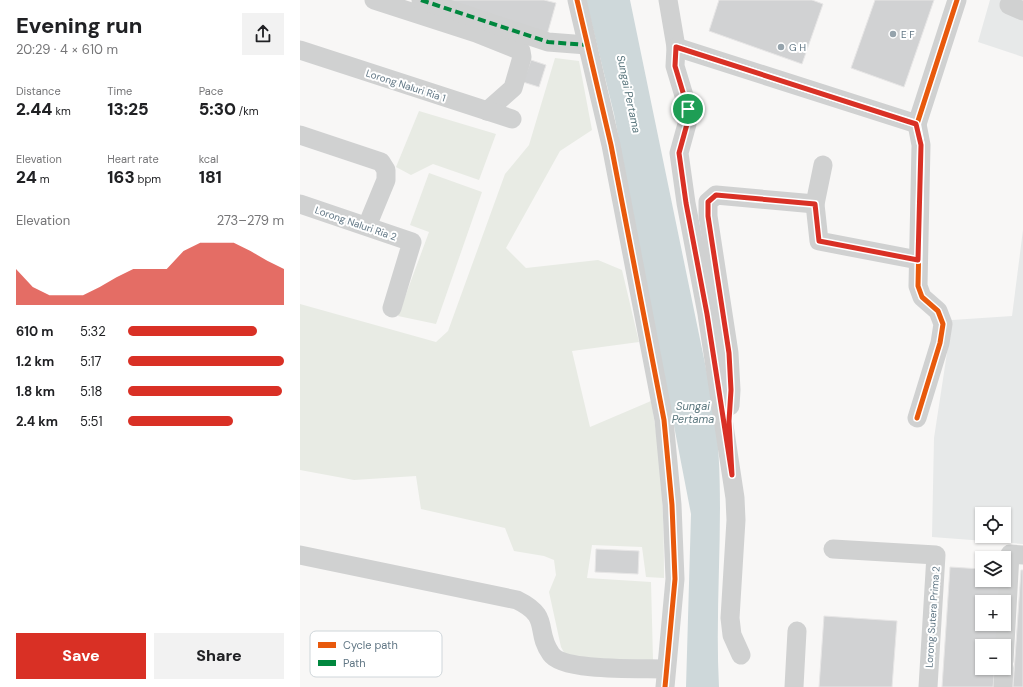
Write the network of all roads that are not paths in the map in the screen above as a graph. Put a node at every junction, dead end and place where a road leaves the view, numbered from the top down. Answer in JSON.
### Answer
{"nodes":[{"id":1,"x":421,"y":0,"type":"edge"},
{"id":2,"x":577,"y":0,"type":"edge"},
{"id":3,"x":668,"y":0,"type":"edge"},
{"id":4,"x":957,"y":0,"type":"edge"},
{"id":5,"x":379,"y":1,"type":"edge"},
{"id":6,"x":587,"y":45,"type":"junction"},
{"id":7,"x":676,"y":47,"type":"junction"},
{"id":8,"x":300,"y":50,"type":"edge"},
{"id":9,"x":487,"y":111,"type":"junction"},
{"id":10,"x":512,"y":119,"type":"dead end"},
{"id":11,"x":916,"y":124,"type":"junction"},
{"id":12,"x":300,"y":135,"type":"edge"},
{"id":13,"x":823,"y":166,"type":"dead end"},
{"id":14,"x":300,"y":204,"type":"edge"},
{"id":15,"x":815,"y":204,"type":"junction"},
{"id":16,"x":367,"y":226,"type":"junction"},
{"id":17,"x":918,"y":260,"type":"junction"},
{"id":18,"x":392,"y":308,"type":"dead end"},
{"id":19,"x":917,"y":418,"type":"dead end"},
{"id":20,"x":732,"y":475,"type":"junction"},
{"id":21,"x":833,"y":548,"type":"dead end"},
{"id":22,"x":300,"y":555,"type":"edge"},
{"id":23,"x":1023,"y":555,"type":"edge"},
{"id":24,"x":797,"y":631,"type":"dead end"},
{"id":25,"x":1005,"y":639,"type":"edge"},
{"id":26,"x":741,"y":655,"type":"dead end"},
{"id":27,"x":1003,"y":675,"type":"edge"},
{"id":28,"x":666,"y":678,"type":"edge"},
{"id":29,"x":794,"y":687,"type":"edge"},
{"id":30,"x":928,"y":687,"type":"edge"},
{"id":31,"x":1002,"y":687,"type":"edge"}],
"edges":[{"from":1,"to":6,"type":"street"},
{"from":2,"to":6,"type":"street"},
{"from":3,"to":7,"type":"street"},
{"from":4,"to":11,"type":"street"},
{"from":5,"to":9,"type":"street"},
{"from":6,"to":28,"type":"street"},
{"from":7,"to":11,"type":"street"},
{"from":7,"to":20,"type":"street"},
{"from":8,"to":9,"type":"street","name":"Lorong Naluri Ria 1"},
{"from":9,"to":10,"type":"street","name":"Lorong Naluri Ria 1"},
{"from":11,"to":17,"type":"street"},
{"from":12,"to":16,"type":"street"},
{"from":13,"to":15,"type":"street"},
{"from":14,"to":16,"type":"street","name":"Lorong Naluri Ria 2"},
{"from":15,"to":17,"type":"street"},
{"from":15,"to":20,"type":"street"},
{"from":16,"to":18,"type":"street","name":"Lorong Naluri Ria 2"},
{"from":17,"to":19,"type":"street"},
{"from":20,"to":26,"type":"street"},
{"from":21,"to":30,"type":"street","name":"Lorong Sutera Prima 2"},
{"from":22,"to":28,"type":"street"},
{"from":23,"to":25,"type":"street"},
{"from":24,"to":29,"type":"street"},
{"from":27,"to":31,"type":"street"}]}
